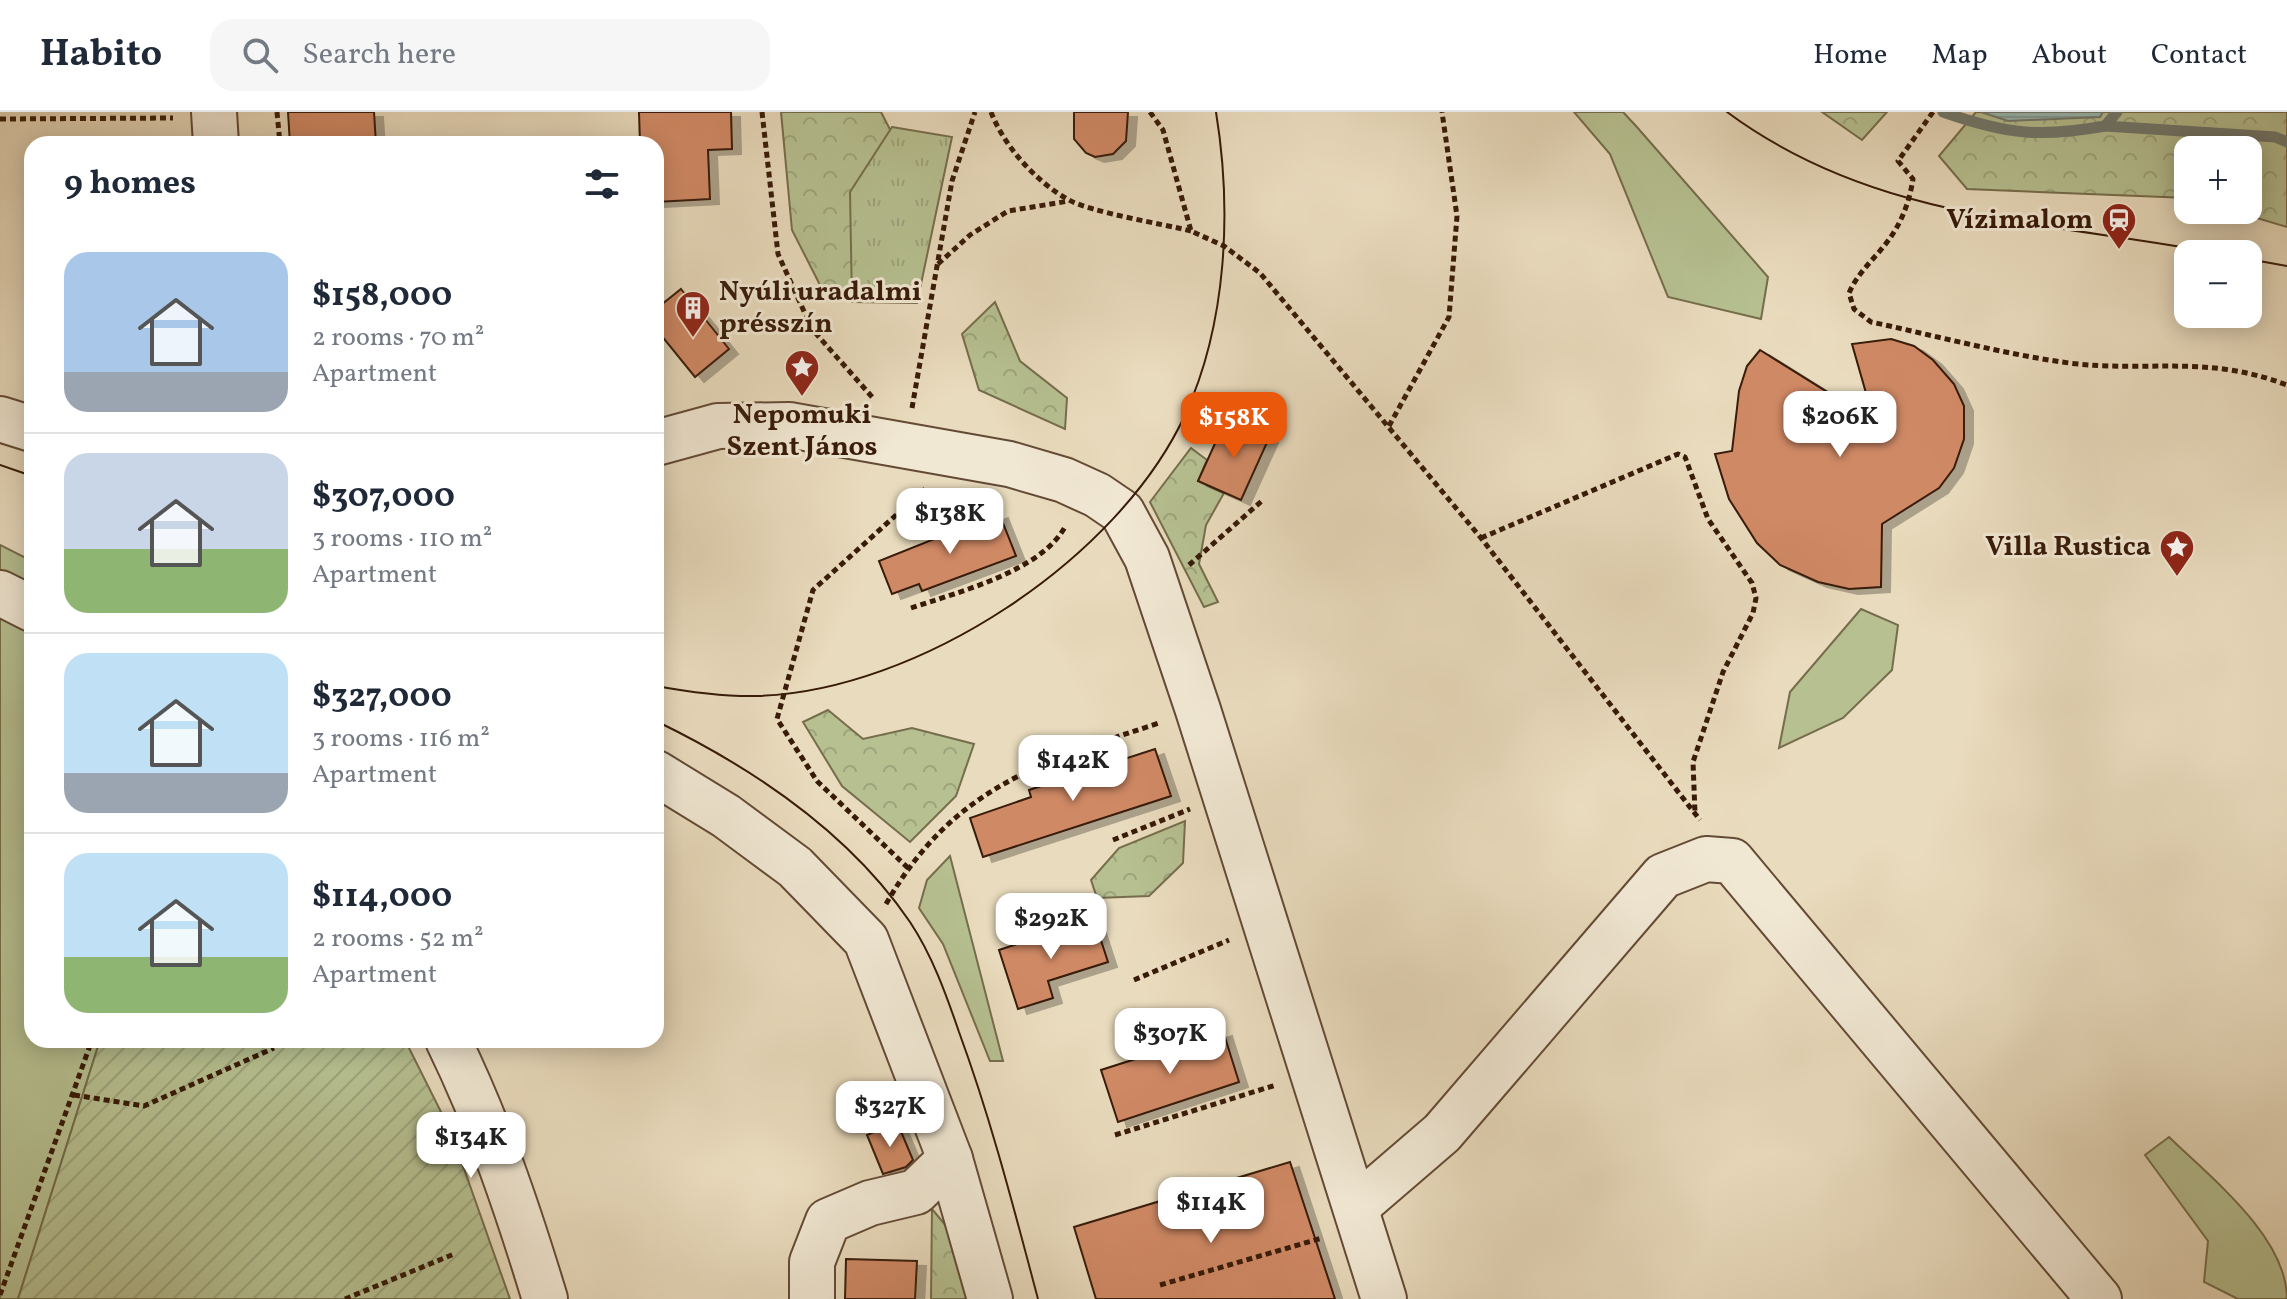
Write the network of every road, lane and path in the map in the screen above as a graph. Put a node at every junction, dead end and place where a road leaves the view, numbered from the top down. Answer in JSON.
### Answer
{"nodes":[{"id":1,"x":277,"y":112,"type":"edge"},
{"id":2,"x":762,"y":112,"type":"edge"},
{"id":3,"x":975,"y":112,"type":"edge"},
{"id":4,"x":991,"y":112,"type":"edge"},
{"id":5,"x":1150,"y":112,"type":"edge"},
{"id":6,"x":1442,"y":112,"type":"edge"},
{"id":7,"x":1933,"y":112,"type":"edge"},
{"id":8,"x":0,"y":119,"type":"edge"},
{"id":9,"x":215,"y":124,"type":"edge"},
{"id":10,"x":279,"y":136,"type":"edge"},
{"id":11,"x":1070,"y":201,"type":"junction"},
{"id":12,"x":1191,"y":231,"type":"junction"},
{"id":13,"x":938,"y":264,"type":"junction"},
{"id":14,"x":2287,"y":385,"type":"edge"},
{"id":15,"x":0,"y":419,"type":"edge"},
{"id":16,"x":24,"y":426,"type":"edge"},
{"id":17,"x":1388,"y":426,"type":"junction"},
{"id":18,"x":908,"y":434,"type":"junction"},
{"id":19,"x":664,"y":441,"type":"edge"},
{"id":20,"x":1077,"y":486,"type":"junction"},
{"id":21,"x":1264,"y":499,"type":"dead end"},
{"id":22,"x":1481,"y":538,"type":"junction"},
{"id":23,"x":1158,"y":592,"type":"junction"},
{"id":24,"x":0,"y":593,"type":"edge"},
{"id":25,"x":24,"y":605,"type":"edge"},
{"id":26,"x":911,"y":608,"type":"dead end"},
{"id":27,"x":1198,"y":710,"type":"junction"},
{"id":28,"x":664,"y":778,"type":"edge"},
{"id":29,"x":1225,"y":795,"type":"junction"},
{"id":30,"x":1695,"y":814,"type":"junction"},
{"id":31,"x":1113,"y":840,"type":"dead end"},
{"id":32,"x":1732,"y":861,"type":"junction"},
{"id":33,"x":908,"y":868,"type":"junction"},
{"id":34,"x":1266,"y":924,"type":"junction"},
{"id":35,"x":866,"y":940,"type":"junction"},
{"id":36,"x":1134,"y":980,"type":"dead end"},
{"id":37,"x":89,"y":1048,"type":"edge"},
{"id":38,"x":274,"y":1048,"type":"dead end"},
{"id":39,"x":452,"y":1048,"type":"edge"},
{"id":40,"x":1315,"y":1073,"type":"junction"},
{"id":41,"x":74,"y":1095,"type":"junction"},
{"id":42,"x":1115,"y":1135,"type":"dead end"},
{"id":43,"x":950,"y":1159,"type":"junction"},
{"id":44,"x":1358,"y":1217,"type":"junction"},
{"id":45,"x":454,"y":1254,"type":"dead end"},
{"id":46,"x":1160,"y":1285,"type":"dead end"},
{"id":47,"x":0,"y":1295,"type":"edge"},
{"id":48,"x":345,"y":1299,"type":"edge"},
{"id":49,"x":545,"y":1299,"type":"edge"},
{"id":50,"x":812,"y":1299,"type":"edge"},
{"id":51,"x":990,"y":1299,"type":"edge"},
{"id":52,"x":1384,"y":1299,"type":"edge"},
{"id":53,"x":2099,"y":1299,"type":"edge"}],
"edges":[{"from":1,"to":10,"type":"path"},
{"from":2,"to":18,"type":"path"},
{"from":3,"to":13,"type":"path"},
{"from":4,"to":11,"type":"path"},
{"from":5,"to":12,"type":"path"},
{"from":6,"to":17,"type":"path"},
{"from":7,"to":14,"type":"path"},
{"from":8,"to":9,"type":"path"},
{"from":11,"to":12,"type":"path"},
{"from":11,"to":13,"type":"path"},
{"from":12,"to":17,"type":"path"},
{"from":13,"to":18,"type":"path"},
{"from":15,"to":16,"type":"street"},
{"from":17,"to":22,"type":"path"},
{"from":18,"to":19,"type":"street"},
{"from":18,"to":20,"type":"street"},
{"from":18,"to":33,"type":"path"},
{"from":20,"to":23,"type":"street"},
{"from":20,"to":26,"type":"path"},
{"from":21,"to":23,"type":"path"},
{"from":22,"to":30,"type":"path"},
{"from":22,"to":30,"type":"path"},
{"from":23,"to":27,"type":"street"},
{"from":24,"to":25,"type":"street"},
{"from":27,"to":29,"type":"street"},
{"from":27,"to":33,"type":"path"},
{"from":28,"to":35,"type":"street"},
{"from":29,"to":31,"type":"path"},
{"from":29,"to":34,"type":"street"},
{"from":30,"to":32,"type":"path"},
{"from":32,"to":44,"type":"street"},
{"from":32,"to":53,"type":"street"},
{"from":33,"to":35,"type":"path"},
{"from":34,"to":36,"type":"path"},
{"from":34,"to":40,"type":"street"},
{"from":35,"to":43,"type":"street"},
{"from":37,"to":41,"type":"path"},
{"from":38,"to":41,"type":"path"},
{"from":39,"to":49,"type":"street"},
{"from":40,"to":42,"type":"path"},
{"from":40,"to":44,"type":"street"},
{"from":41,"to":47,"type":"path"},
{"from":43,"to":50,"type":"street"},
{"from":43,"to":51,"type":"street"},
{"from":44,"to":46,"type":"path"},
{"from":44,"to":52,"type":"street"},
{"from":45,"to":48,"type":"path"}]}
